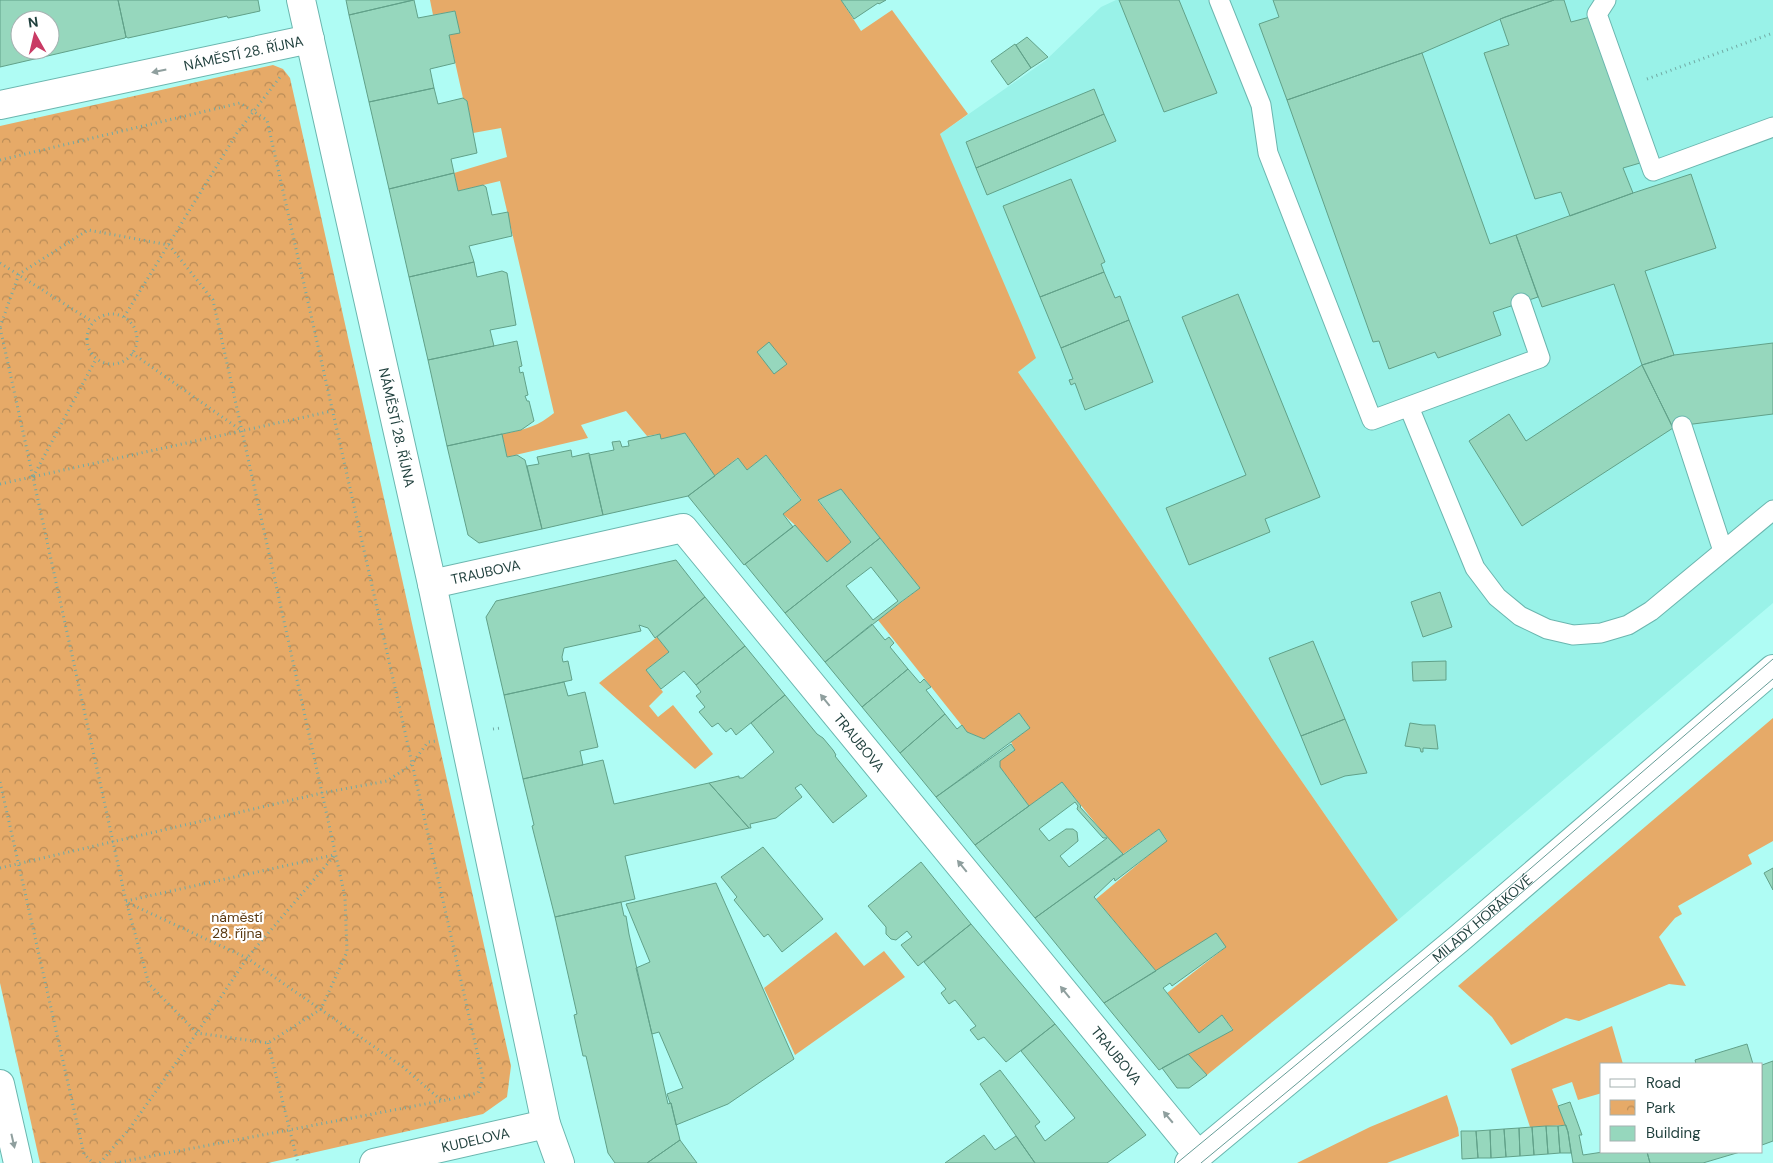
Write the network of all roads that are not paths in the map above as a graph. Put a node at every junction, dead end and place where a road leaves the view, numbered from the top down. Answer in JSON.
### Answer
{"nodes":[{"id":1,"x":301,"y":0,"type":"edge"},
{"id":2,"x":1219,"y":0,"type":"edge"},
{"id":3,"x":1606,"y":0,"type":"edge"},
{"id":4,"x":310,"y":39,"type":"junction"},
{"id":5,"x":0,"y":105,"type":"edge"},
{"id":6,"x":1773,"y":127,"type":"edge"},
{"id":7,"x":1521,"y":303,"type":"dead end"},
{"id":8,"x":1409,"y":407,"type":"junction"},
{"id":9,"x":1682,"y":426,"type":"dead end"},
{"id":10,"x":1773,"y":510,"type":"edge"},
{"id":11,"x":1723,"y":551,"type":"junction"},
{"id":12,"x":432,"y":584,"type":"junction"},
{"id":13,"x":1773,"y":669,"type":"edge"},
{"id":14,"x":0,"y":1084,"type":"edge"},
{"id":15,"x":546,"y":1124,"type":"junction"},
{"id":16,"x":1194,"y":1159,"type":"edge"},
{"id":17,"x":380,"y":1162,"type":"edge"},
{"id":18,"x":18,"y":1163,"type":"edge"},
{"id":19,"x":560,"y":1163,"type":"edge"}],
"edges":[{"from":1,"to":4,"type":"street"},
{"from":2,"to":8,"type":"lane"},
{"from":3,"to":6,"type":"lane"},
{"from":4,"to":5,"type":"street","name":"NÁMĚSTÍ 28. ŘÍJNA","one_way":true},
{"from":4,"to":12,"type":"street","name":"NÁMĚSTÍ 28. ŘÍJNA"},
{"from":7,"to":8,"type":"lane"},
{"from":8,"to":11,"type":"lane"},
{"from":9,"to":11,"type":"lane"},
{"from":10,"to":11,"type":"lane"},
{"from":12,"to":15,"type":"street","name":"NÁMĚSTÍ 28. ŘÍJNA"},
{"from":16,"to":12,"type":"street","name":"TRAUBOVA","one_way":true},
{"from":13,"to":16,"type":"street","name":"MILADY HORÁKOVÉ"},
{"from":14,"to":18,"type":"street","one_way":true},
{"from":15,"to":17,"type":"street","name":"KUDELOVA"},
{"from":15,"to":19,"type":"street"}]}
